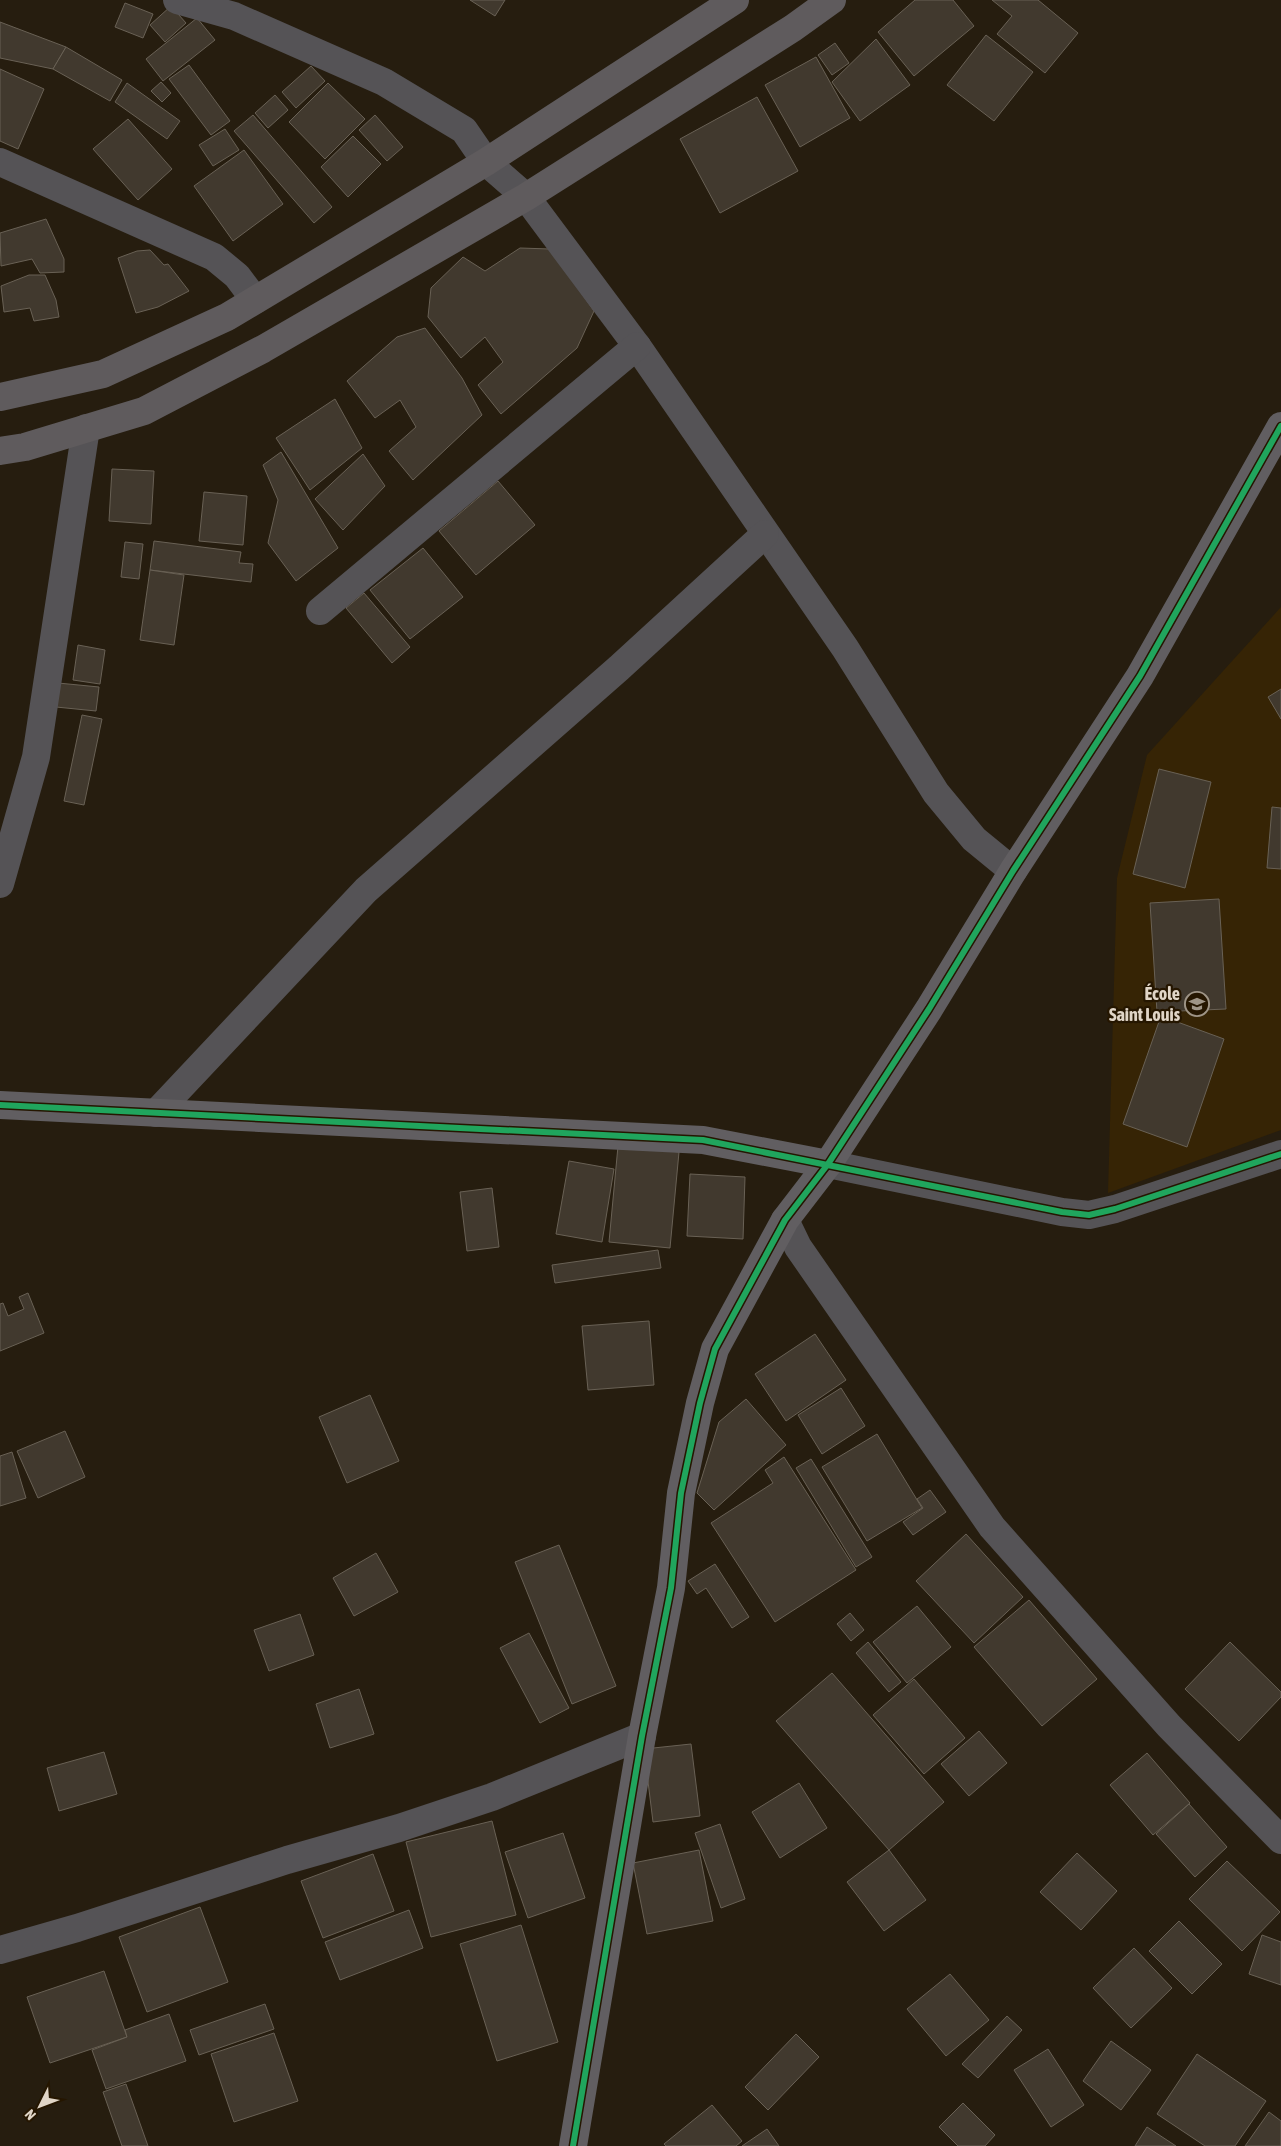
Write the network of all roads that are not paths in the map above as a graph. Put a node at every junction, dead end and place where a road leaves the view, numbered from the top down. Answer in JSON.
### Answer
{"nodes":[{"id":1,"x":177,"y":0,"type":"edge"},
{"id":2,"x":735,"y":0,"type":"edge"},
{"id":3,"x":832,"y":0,"type":"edge"},
{"id":4,"x":0,"y":162,"type":"edge"},
{"id":5,"x":486,"y":162,"type":"junction"},
{"id":6,"x":526,"y":197,"type":"junction"},
{"id":7,"x":255,"y":300,"type":"junction"},
{"id":8,"x":637,"y":346,"type":"junction"},
{"id":9,"x":0,"y":397,"type":"edge"},
{"id":10,"x":1281,"y":426,"type":"edge"},
{"id":11,"x":86,"y":428,"type":"junction"},
{"id":12,"x":0,"y":451,"type":"edge"},
{"id":13,"x":765,"y":534,"type":"junction"},
{"id":14,"x":320,"y":611,"type":"dead end"},
{"id":15,"x":1013,"y":871,"type":"junction"},
{"id":16,"x":0,"y":884,"type":"edge"},
{"id":17,"x":0,"y":1105,"type":"edge"},
{"id":18,"x":156,"y":1112,"type":"junction"},
{"id":19,"x":1281,"y":1154,"type":"edge"},
{"id":20,"x":828,"y":1164,"type":"junction"},
{"id":21,"x":785,"y":1220,"type":"junction"},
{"id":22,"x":642,"y":1736,"type":"junction"},
{"id":23,"x":1281,"y":1840,"type":"edge"},
{"id":24,"x":0,"y":1950,"type":"edge"},
{"id":25,"x":573,"y":2146,"type":"edge"}],
"edges":[{"from":1,"to":5,"type":"street"},
{"from":2,"to":5,"type":"main road"},
{"from":3,"to":6,"type":"main road"},
{"from":4,"to":7,"type":"street"},
{"from":5,"to":6,"type":"street"},
{"from":5,"to":7,"type":"main road"},
{"from":6,"to":8,"type":"street"},
{"from":6,"to":11,"type":"main road"},
{"from":7,"to":9,"type":"main road"},
{"from":8,"to":13,"type":"street"},
{"from":8,"to":14,"type":"street"},
{"from":10,"to":15,"type":"street"},
{"from":11,"to":12,"type":"main road"},
{"from":11,"to":16,"type":"street"},
{"from":13,"to":15,"type":"street"},
{"from":13,"to":18,"type":"street"},
{"from":15,"to":20,"type":"street"},
{"from":17,"to":18,"type":"street"},
{"from":18,"to":20,"type":"street"},
{"from":19,"to":20,"type":"street"},
{"from":20,"to":21,"type":"street"},
{"from":21,"to":22,"type":"street"},
{"from":21,"to":23,"type":"street"},
{"from":22,"to":24,"type":"street"},
{"from":22,"to":25,"type":"street"}]}
